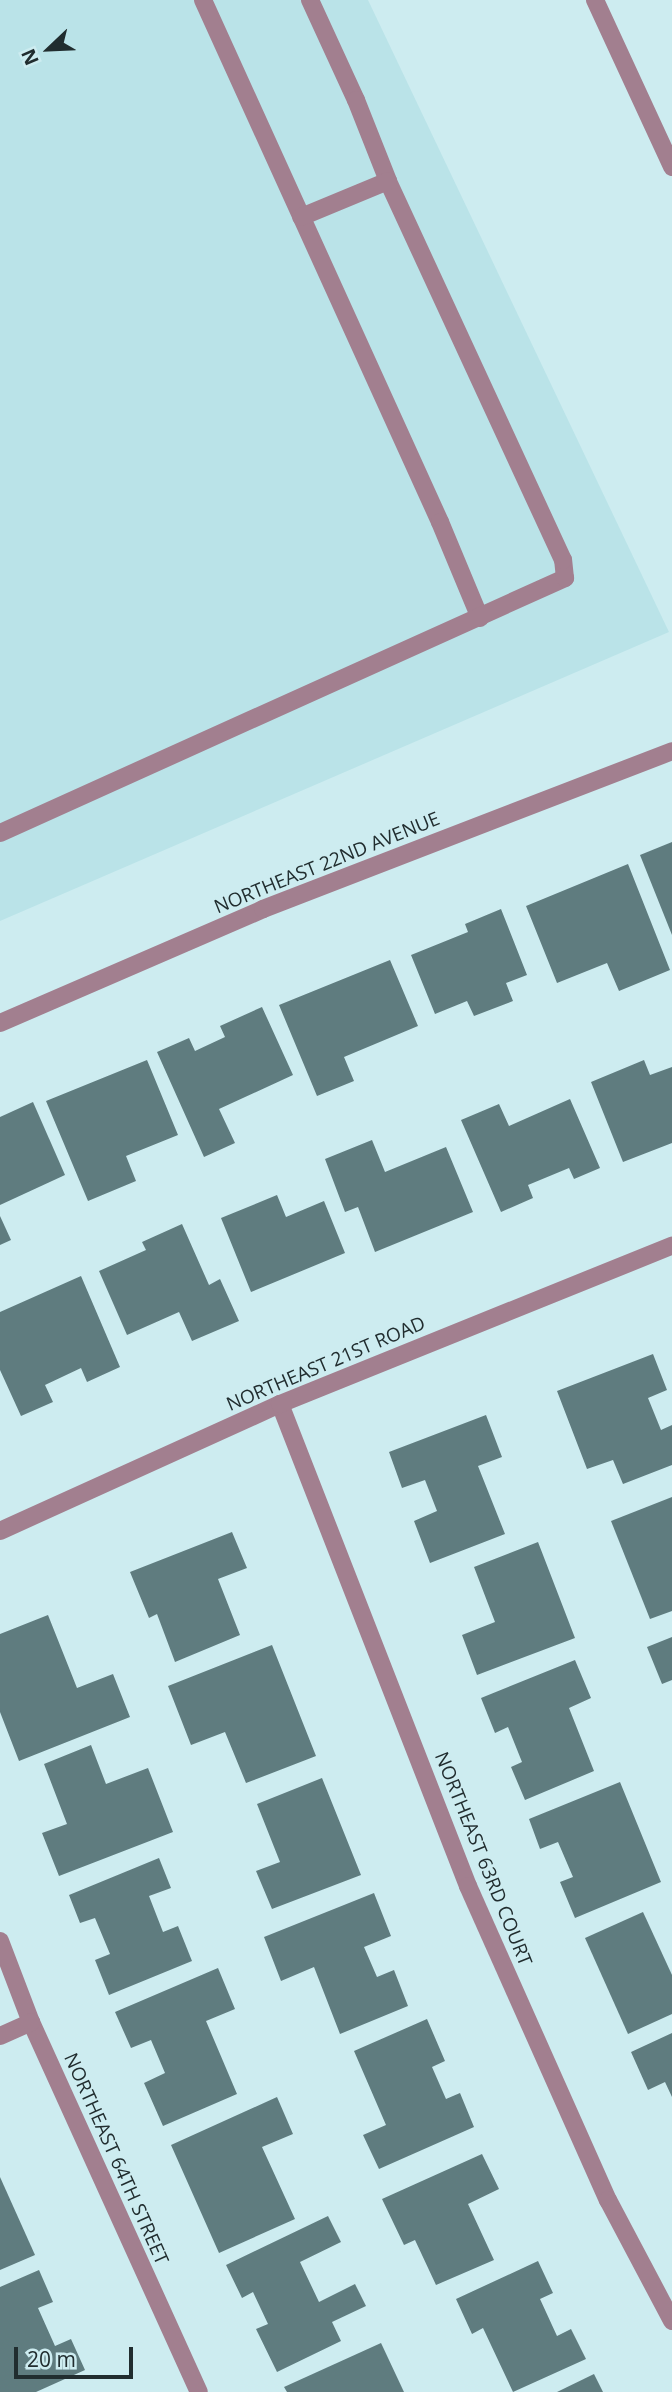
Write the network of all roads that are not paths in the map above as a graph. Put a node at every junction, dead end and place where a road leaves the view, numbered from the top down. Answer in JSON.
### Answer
{"nodes":[{"id":1,"x":203,"y":0,"type":"edge"},
{"id":2,"x":310,"y":0,"type":"edge"},
{"id":3,"x":595,"y":0,"type":"edge"},
{"id":4,"x":672,"y":167,"type":"edge"},
{"id":5,"x":388,"y":181,"type":"junction"},
{"id":6,"x":302,"y":217,"type":"junction"},
{"id":7,"x":480,"y":618,"type":"junction"},
{"id":8,"x":672,"y":751,"type":"edge"},
{"id":9,"x":0,"y":833,"type":"edge"},
{"id":10,"x":0,"y":1023,"type":"edge"},
{"id":11,"x":672,"y":1246,"type":"edge"},
{"id":12,"x":280,"y":1404,"type":"junction"},
{"id":13,"x":0,"y":1531,"type":"edge"},
{"id":14,"x":0,"y":1941,"type":"edge"},
{"id":15,"x":31,"y":2022,"type":"junction"},
{"id":16,"x":0,"y":2036,"type":"edge"},
{"id":17,"x":672,"y":2321,"type":"edge"},
{"id":18,"x":199,"y":2392,"type":"edge"}],
"edges":[{"from":1,"to":6,"type":"street"},
{"from":2,"to":5,"type":"street"},
{"from":3,"to":4,"type":"street"},
{"from":5,"to":6,"type":"street"},
{"from":5,"to":7,"type":"street"},
{"from":6,"to":7,"type":"street"},
{"from":7,"to":9,"type":"street"},
{"from":8,"to":10,"type":"street","name":"NORTHEAST 22ND AVENUE"},
{"from":11,"to":12,"type":"street","name":"NORTHEAST 21ST ROAD"},
{"from":12,"to":13,"type":"street","name":"NORTHEAST 21ST ROAD"},
{"from":12,"to":17,"type":"street","name":"NORTHEAST 63RD COURT"},
{"from":14,"to":15,"type":"street","name":"NORTHEAST 64TH STREET"},
{"from":15,"to":16,"type":"street"},
{"from":15,"to":18,"type":"street","name":"NORTHEAST 64TH STREET"}]}
